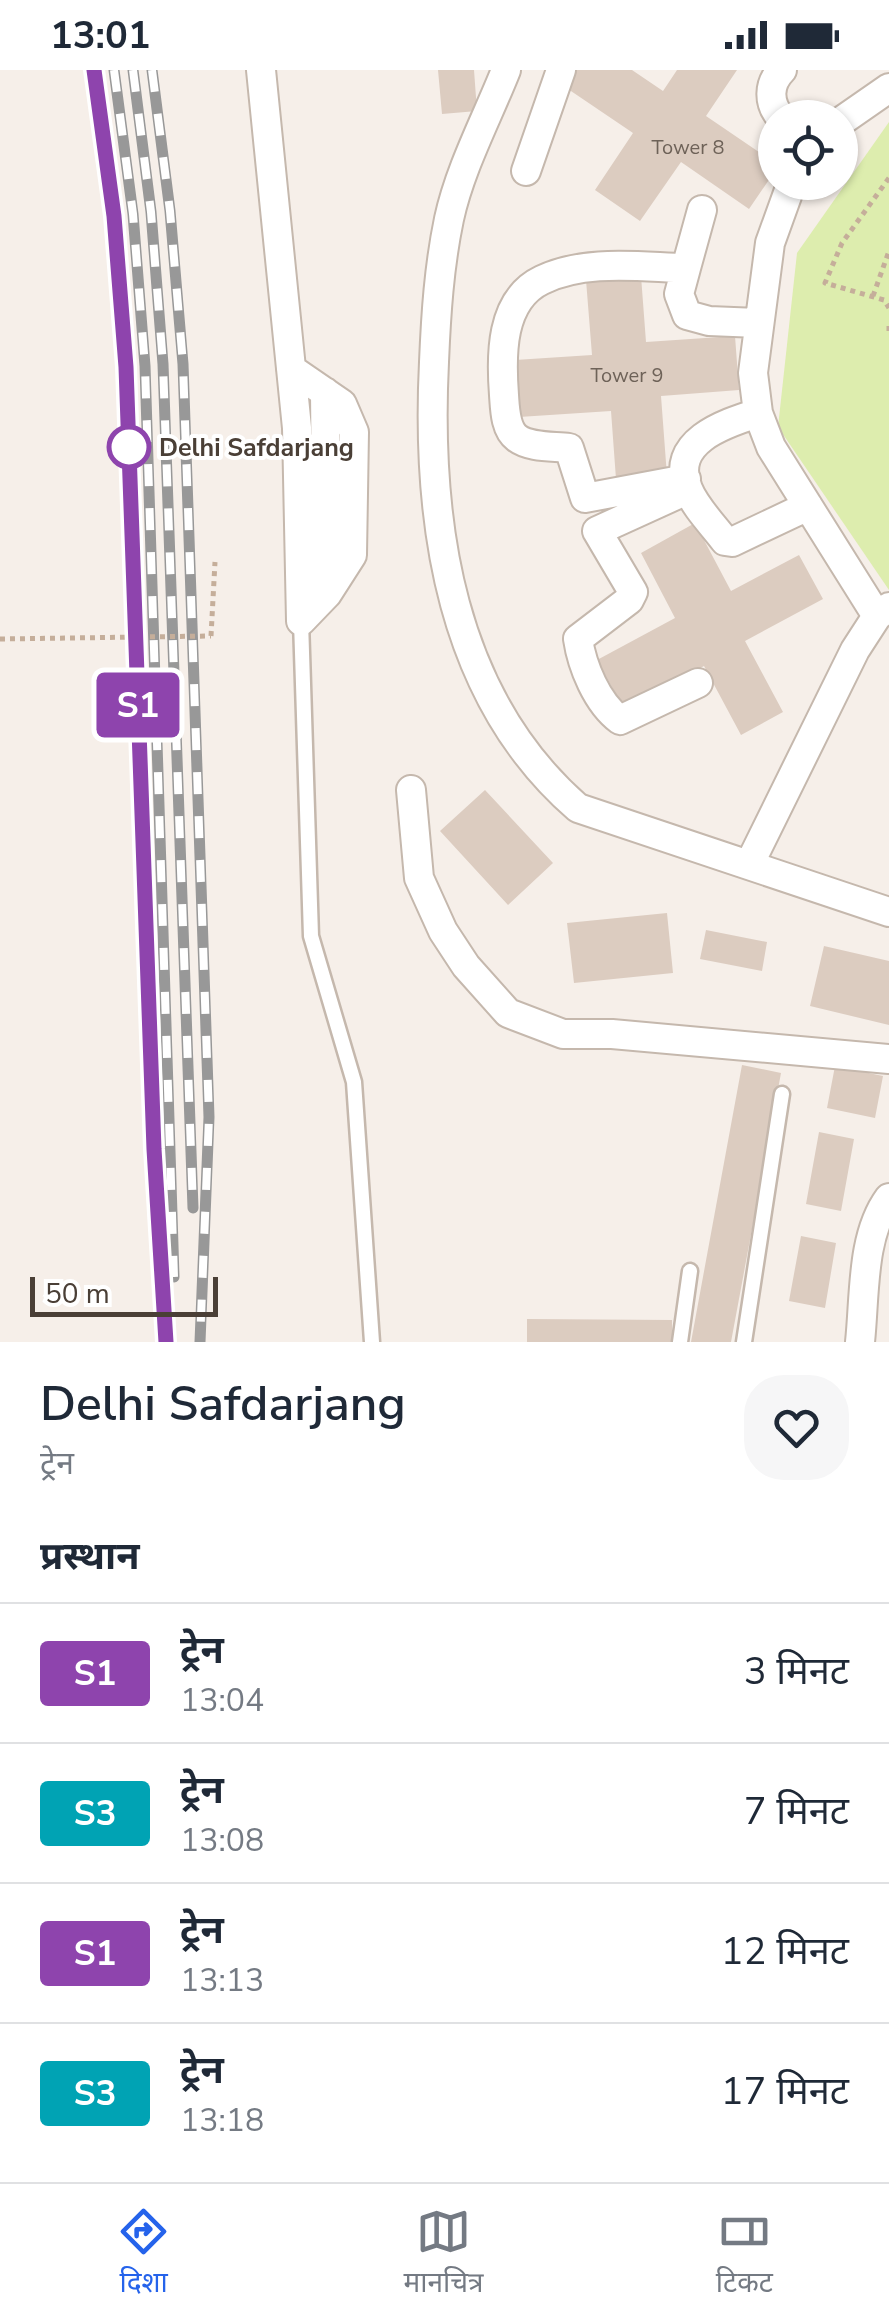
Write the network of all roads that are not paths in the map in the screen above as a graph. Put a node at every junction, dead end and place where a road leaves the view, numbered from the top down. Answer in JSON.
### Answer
{"nodes":[{"id":1,"x":261,"y":70,"type":"edge"},
{"id":2,"x":506,"y":70,"type":"edge"},
{"id":3,"x":560,"y":70,"type":"edge"},
{"id":4,"x":782,"y":70,"type":"edge"},
{"id":5,"x":878,"y":84,"type":"edge"},
{"id":6,"x":772,"y":100,"type":"edge"},
{"id":7,"x":858,"y":104,"type":"edge"},
{"id":8,"x":526,"y":171,"type":"dead end"},
{"id":9,"x":786,"y":200,"type":"edge"},
{"id":10,"x":702,"y":210,"type":"dead end"},
{"id":11,"x":686,"y":268,"type":"junction"},
{"id":12,"x":758,"y":322,"type":"junction"},
{"id":13,"x":291,"y":368,"type":"junction"},
{"id":14,"x":758,"y":412,"type":"junction"},
{"id":15,"x":687,"y":484,"type":"junction"},
{"id":16,"x":808,"y":506,"type":"junction"},
{"id":17,"x":883,"y":612,"type":"edge"},
{"id":18,"x":301,"y":622,"type":"junction"},
{"id":19,"x":698,"y":684,"type":"dead end"},
{"id":20,"x":411,"y":790,"type":"dead end"},
{"id":21,"x":749,"y":865,"type":"junction"},
{"id":22,"x":889,"y":912,"type":"edge"},
{"id":23,"x":889,"y":1059,"type":"edge"},
{"id":24,"x":782,"y":1094,"type":"dead end"},
{"id":25,"x":889,"y":1198,"type":"edge"},
{"id":26,"x":690,"y":1272,"type":"dead end"},
{"id":27,"x":372,"y":1342,"type":"edge"},
{"id":28,"x":680,"y":1342,"type":"edge"},
{"id":29,"x":744,"y":1342,"type":"edge"},
{"id":30,"x":860,"y":1342,"type":"edge"}],
"edges":[{"from":1,"to":13,"type":"street"},
{"from":2,"to":21,"type":"street"},
{"from":3,"to":8,"type":"street"},
{"from":4,"to":6,"type":"street"},
{"from":5,"to":7,"type":"street"},
{"from":9,"to":12,"type":"street"},
{"from":10,"to":11,"type":"street"},
{"from":11,"to":12,"type":"street"},
{"from":11,"to":15,"type":"street"},
{"from":12,"to":14,"type":"street"},
{"from":13,"to":18,"type":"street"},
{"from":13,"to":18,"type":"street"},
{"from":14,"to":15,"type":"street"},
{"from":14,"to":16,"type":"street"},
{"from":15,"to":16,"type":"street"},
{"from":15,"to":19,"type":"street"},
{"from":16,"to":17,"type":"street"},
{"from":17,"to":21,"type":"street"},
{"from":18,"to":27,"type":"lane"},
{"from":20,"to":23,"type":"street"},
{"from":21,"to":22,"type":"street"},
{"from":24,"to":29,"type":"lane"},
{"from":25,"to":30,"type":"street"},
{"from":26,"to":28,"type":"lane"}]}
